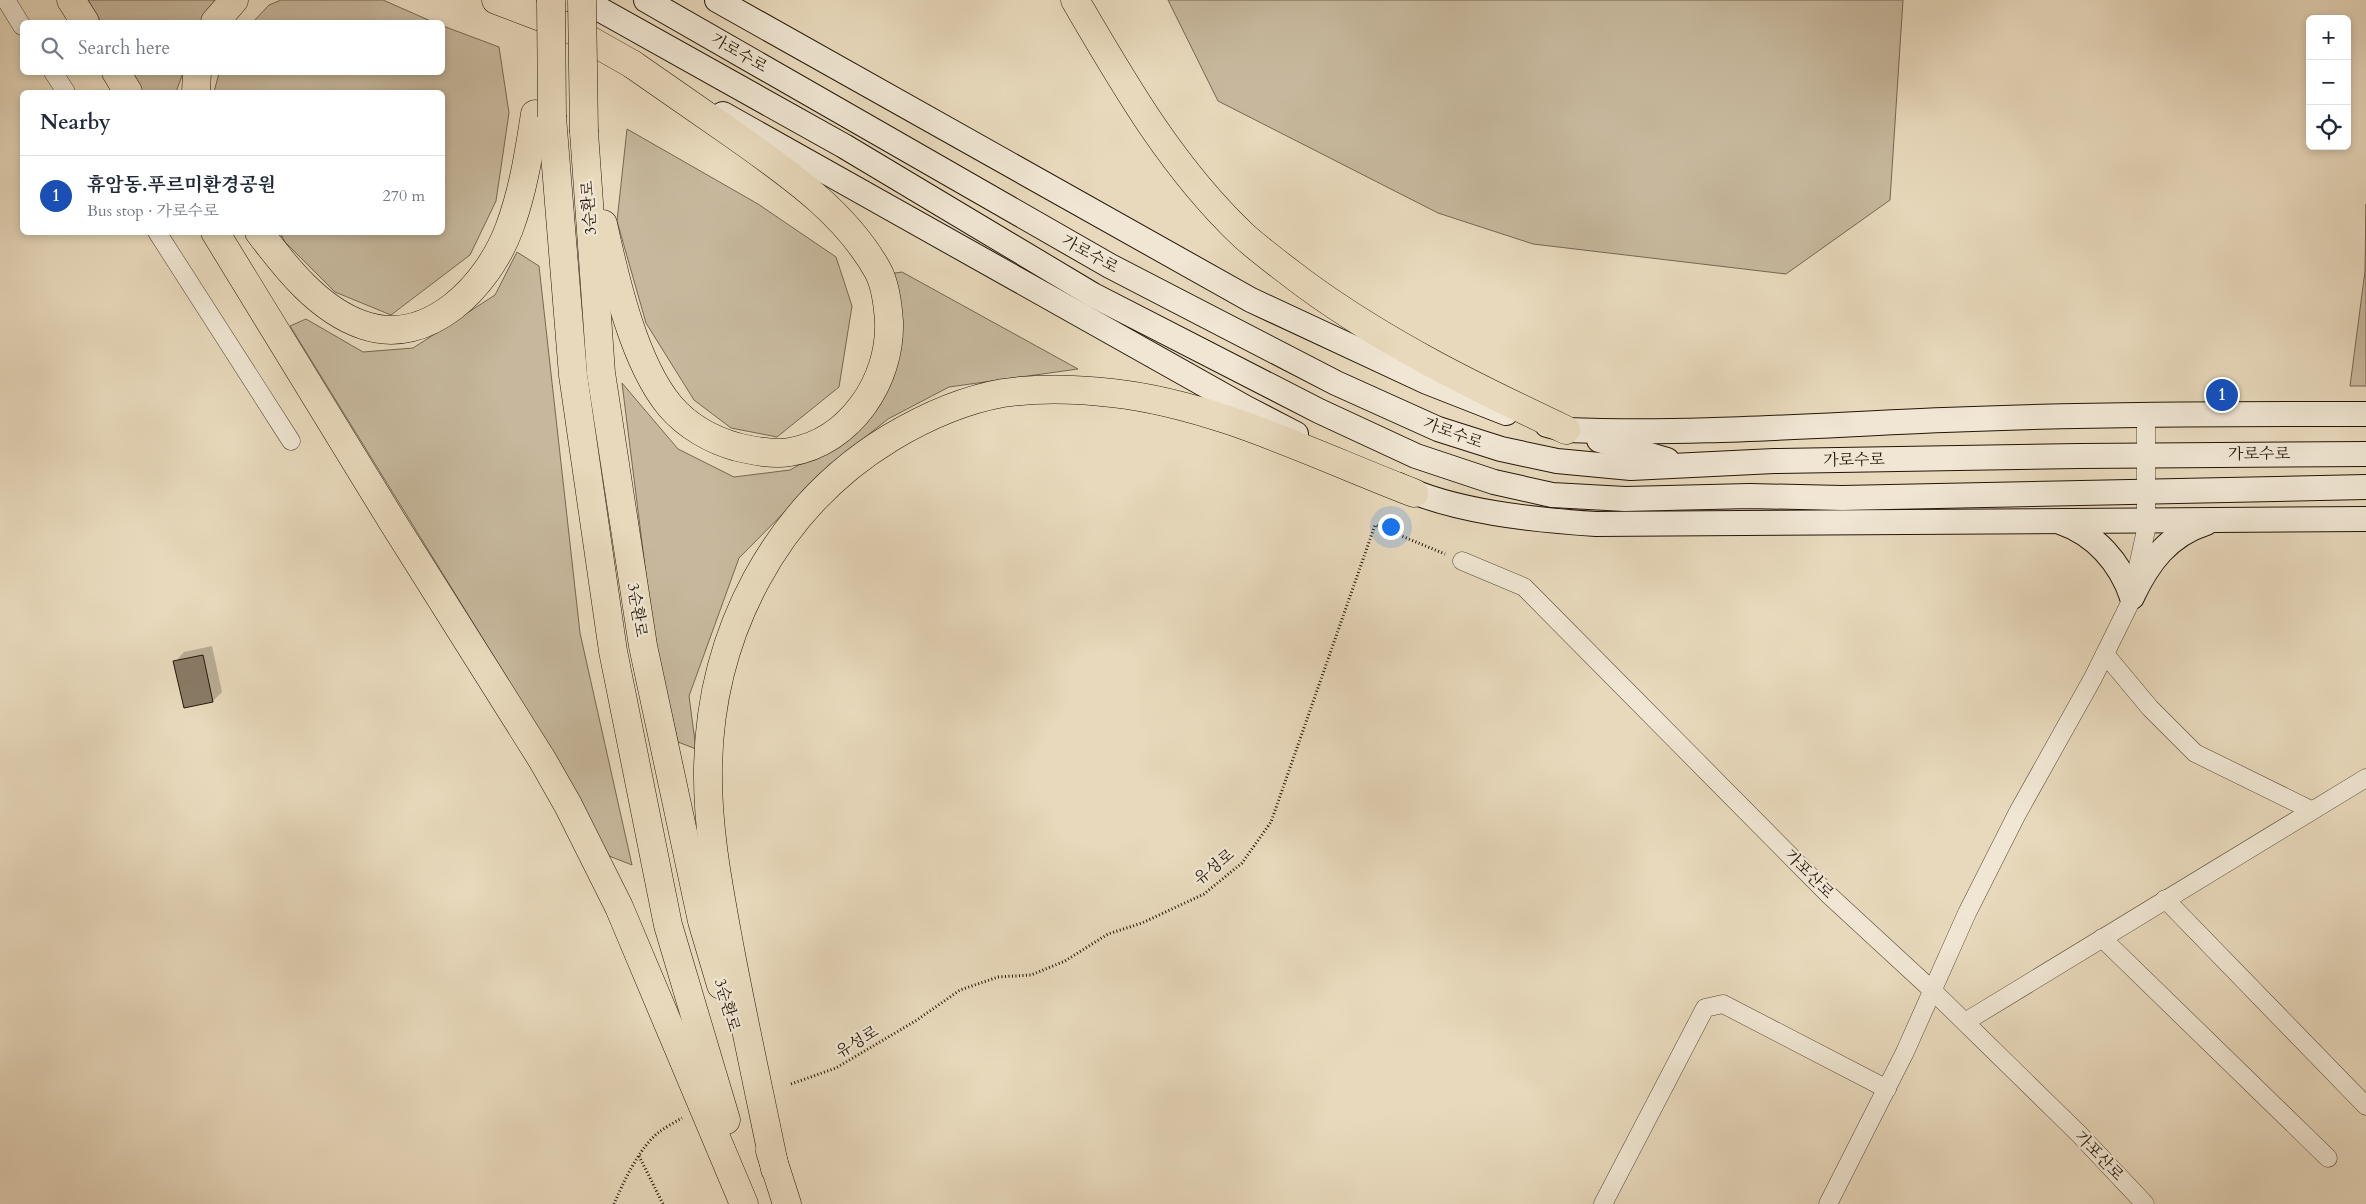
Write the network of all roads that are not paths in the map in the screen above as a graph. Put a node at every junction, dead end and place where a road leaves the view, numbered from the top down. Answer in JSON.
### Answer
{"nodes":[{"id":1,"x":6,"y":0,"type":"edge"},
{"id":2,"x":71,"y":0,"type":"edge"},
{"id":3,"x":234,"y":0,"type":"edge"},
{"id":4,"x":496,"y":0,"type":"edge"},
{"id":5,"x":518,"y":0,"type":"edge"},
{"id":6,"x":550,"y":0,"type":"edge"},
{"id":7,"x":583,"y":0,"type":"edge"},
{"id":8,"x":646,"y":0,"type":"edge"},
{"id":9,"x":717,"y":0,"type":"edge"},
{"id":10,"x":1075,"y":0,"type":"edge"},
{"id":11,"x":84,"y":20,"type":"edge"},
{"id":12,"x":217,"y":20,"type":"edge"},
{"id":13,"x":20,"y":23,"type":"edge"},
{"id":14,"x":567,"y":27,"type":"junction"},
{"id":15,"x":632,"y":64,"type":"junction"},
{"id":16,"x":55,"y":75,"type":"edge"},
{"id":17,"x":118,"y":75,"type":"edge"},
{"id":18,"x":197,"y":75,"type":"edge"},
{"id":19,"x":65,"y":90,"type":"edge"},
{"id":20,"x":127,"y":90,"type":"edge"},
{"id":21,"x":196,"y":90,"type":"edge"},
{"id":22,"x":543,"y":115,"type":"junction"},
{"id":23,"x":584,"y":132,"type":"junction"},
{"id":24,"x":159,"y":235,"type":"edge"},
{"id":25,"x":217,"y":235,"type":"edge"},
{"id":26,"x":261,"y":235,"type":"edge"},
{"id":27,"x":2366,"y":414,"type":"edge"},
{"id":28,"x":2146,"y":415,"type":"junction"},
{"id":29,"x":1779,"y":428,"type":"junction"},
{"id":30,"x":1566,"y":430,"type":"junction"},
{"id":31,"x":292,"y":440,"type":"dead end"},
{"id":32,"x":2366,"y":454,"type":"edge"},
{"id":33,"x":2146,"y":455,"type":"junction"},
{"id":34,"x":1688,"y":466,"type":"junction"},
{"id":35,"x":2366,"y":487,"type":"edge"},
{"id":36,"x":2146,"y":490,"type":"junction"},
{"id":37,"x":1414,"y":493,"type":"junction"},
{"id":38,"x":1842,"y":498,"type":"junction"},
{"id":39,"x":2050,"y":519,"type":"junction"},
{"id":40,"x":2366,"y":519,"type":"edge"},
{"id":41,"x":2147,"y":520,"type":"junction"},
{"id":42,"x":2216,"y":520,"type":"junction"},
{"id":43,"x":1462,"y":561,"type":"road end"},
{"id":44,"x":2132,"y":597,"type":"junction"},
{"id":45,"x":2105,"y":654,"type":"junction"},
{"id":46,"x":2366,"y":778,"type":"edge"},
{"id":47,"x":2311,"y":810,"type":"junction"},
{"id":48,"x":2164,"y":899,"type":"junction"},
{"id":49,"x":2102,"y":938,"type":"junction"},
{"id":50,"x":1933,"y":991,"type":"junction"},
{"id":51,"x":1965,"y":1022,"type":"junction"},
{"id":52,"x":1887,"y":1089,"type":"junction"},
{"id":53,"x":2366,"y":1106,"type":"edge"},
{"id":54,"x":2328,"y":1158,"type":"dead end"},
{"id":55,"x":775,"y":1169,"type":"junction"},
{"id":56,"x":744,"y":1204,"type":"edge"},
{"id":57,"x":751,"y":1204,"type":"edge"},
{"id":58,"x":787,"y":1204,"type":"edge"},
{"id":59,"x":1603,"y":1204,"type":"edge"},
{"id":60,"x":1828,"y":1204,"type":"edge"},
{"id":61,"x":2145,"y":1204,"type":"edge"}],
"edges":[{"from":1,"to":13,"type":"street"},
{"from":2,"to":11,"type":"main road"},
{"from":3,"to":12,"type":"main road"},
{"from":4,"to":14,"type":"main road"},
{"from":5,"to":14,"type":"main road"},
{"from":6,"to":22,"type":"main road","bridge":true},
{"from":7,"to":23,"type":"main road","name":"3순환로","bridge":true},
{"from":7,"to":38,"type":"main road","name":"가로수로"},
{"from":8,"to":34,"type":"main road","name":"가로수로"},
{"from":9,"to":30,"type":"main road"},
{"from":10,"to":30,"type":"main road"},
{"from":14,"to":15,"type":"main road"},
{"from":15,"to":23,"type":"main road"},
{"from":15,"to":37,"type":"main road","name":"가로수로"},
{"from":16,"to":19,"type":"street"},
{"from":17,"to":20,"type":"main road"},
{"from":18,"to":21,"type":"main road"},
{"from":22,"to":26,"type":"main road"},
{"from":22,"to":57,"type":"main road","name":"3순환로"},
{"from":23,"to":55,"type":"main road","name":"3순환로"},
{"from":24,"to":31,"type":"street"},
{"from":25,"to":56,"type":"main road"},
{"from":27,"to":28,"type":"main road"},
{"from":28,"to":29,"type":"main road"},
{"from":28,"to":33,"type":"street"},
{"from":29,"to":30,"type":"main road"},
{"from":29,"to":34,"type":"main road"},
{"from":30,"to":34,"type":"main road"},
{"from":32,"to":33,"type":"main road","name":"가로수로"},
{"from":33,"to":34,"type":"main road","name":"가로수로"},
{"from":33,"to":36,"type":"street"},
{"from":35,"to":36,"type":"main road","name":"가로수로"},
{"from":36,"to":38,"type":"main road","name":"가로수로"},
{"from":36,"to":41,"type":"street"},
{"from":37,"to":39,"type":"main road","name":"가로수로"},
{"from":37,"to":55,"type":"main road"},
{"from":38,"to":39,"type":"main road","name":"가로수로"},
{"from":39,"to":41,"type":"main road","name":"가로수로"},
{"from":39,"to":44,"type":"main road"},
{"from":40,"to":42,"type":"main road","name":"가로수로"},
{"from":41,"to":42,"type":"main road","name":"가로수로"},
{"from":41,"to":44,"type":"street"},
{"from":42,"to":44,"type":"main road"},
{"from":43,"to":50,"type":"street","name":"가포산로"},
{"from":44,"to":45,"type":"street"},
{"from":45,"to":47,"type":"street"},
{"from":45,"to":50,"type":"street"},
{"from":46,"to":47,"type":"street"},
{"from":47,"to":48,"type":"street"},
{"from":48,"to":49,"type":"street"},
{"from":48,"to":53,"type":"street"},
{"from":49,"to":51,"type":"street"},
{"from":49,"to":54,"type":"street"},
{"from":50,"to":51,"type":"street","name":"가포산로"},
{"from":50,"to":52,"type":"street"},
{"from":51,"to":61,"type":"street","name":"가포산로"},
{"from":52,"to":59,"type":"street"},
{"from":52,"to":60,"type":"street"},
{"from":55,"to":58,"type":"main road","name":"3순환로"}]}
